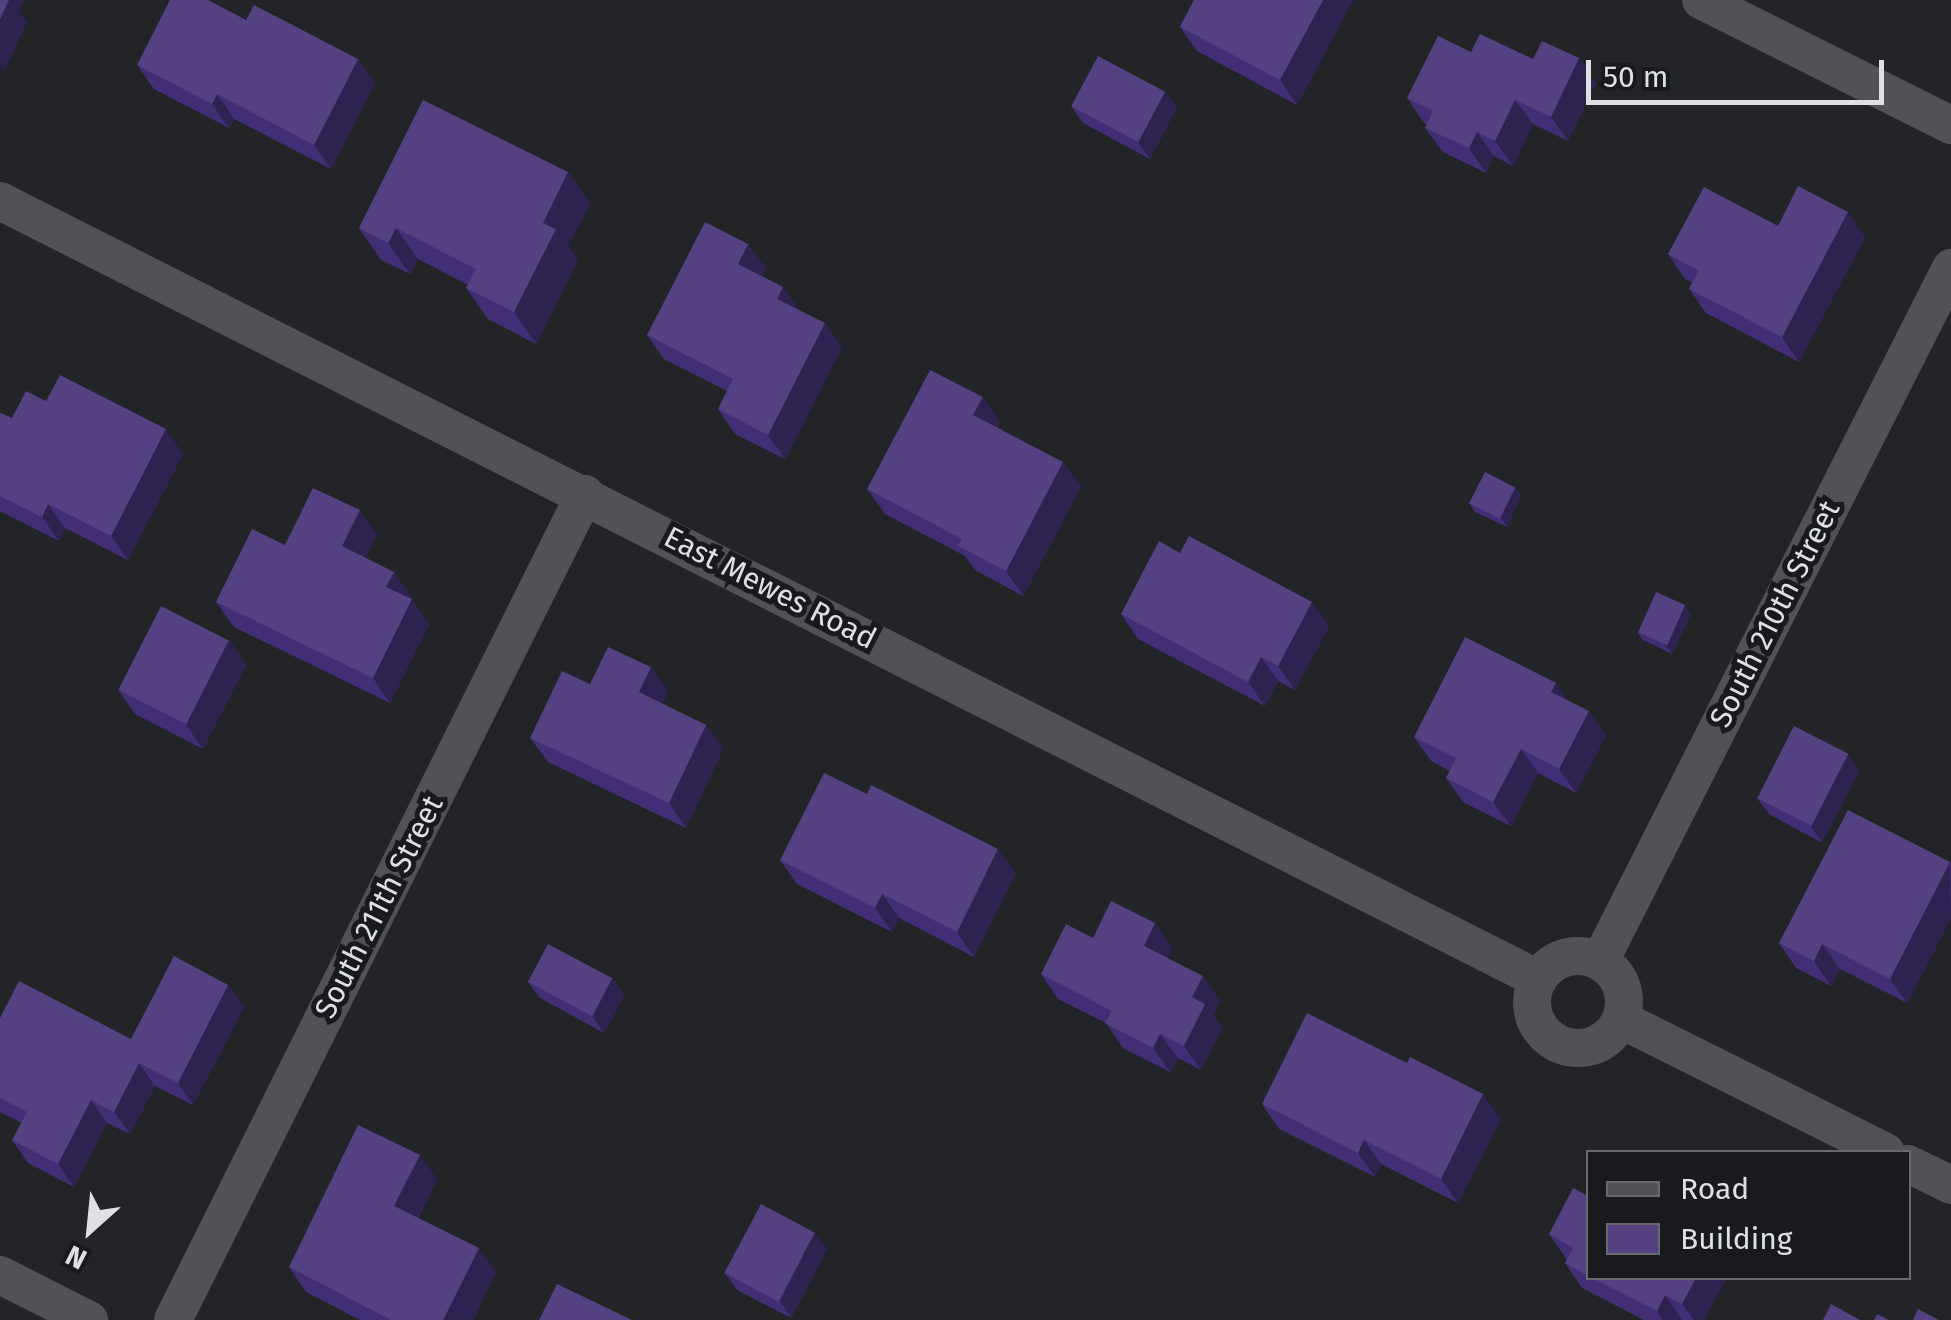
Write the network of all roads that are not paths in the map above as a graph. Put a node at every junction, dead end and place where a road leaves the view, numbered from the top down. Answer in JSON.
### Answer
{"nodes":[{"id":1,"x":1701,"y":0,"type":"edge"},
{"id":2,"x":1951,"y":125,"type":"edge"},
{"id":3,"x":0,"y":201,"type":"edge"},
{"id":4,"x":1951,"y":268,"type":"edge"},
{"id":5,"x":585,"y":494,"type":"junction"},
{"id":6,"x":1600,"y":961,"type":"junction"},
{"id":7,"x":1538,"y":979,"type":"junction"},
{"id":8,"x":1622,"y":1020,"type":"junction"},
{"id":9,"x":1882,"y":1150,"type":"edge"},
{"id":10,"x":1911,"y":1165,"type":"edge"},
{"id":11,"x":1951,"y":1185,"type":"edge"},
{"id":12,"x":0,"y":1275,"type":"edge"},
{"id":13,"x":89,"y":1320,"type":"edge"},
{"id":14,"x":173,"y":1320,"type":"edge"}],
"edges":[{"from":1,"to":2,"type":"street"},
{"from":3,"to":5,"type":"street","name":"East Mewes Road"},
{"from":4,"to":6,"type":"street","name":"South 210th Street"},
{"from":5,"to":7,"type":"street","name":"East Mewes Road"},
{"from":5,"to":14,"type":"street","name":"South 211th Street"},
{"from":6,"to":7,"type":"street"},
{"from":6,"to":8,"type":"street"},
{"from":7,"to":8,"type":"street"},
{"from":8,"to":9,"type":"street"},
{"from":10,"to":11,"type":"street"},
{"from":12,"to":13,"type":"street"}]}
